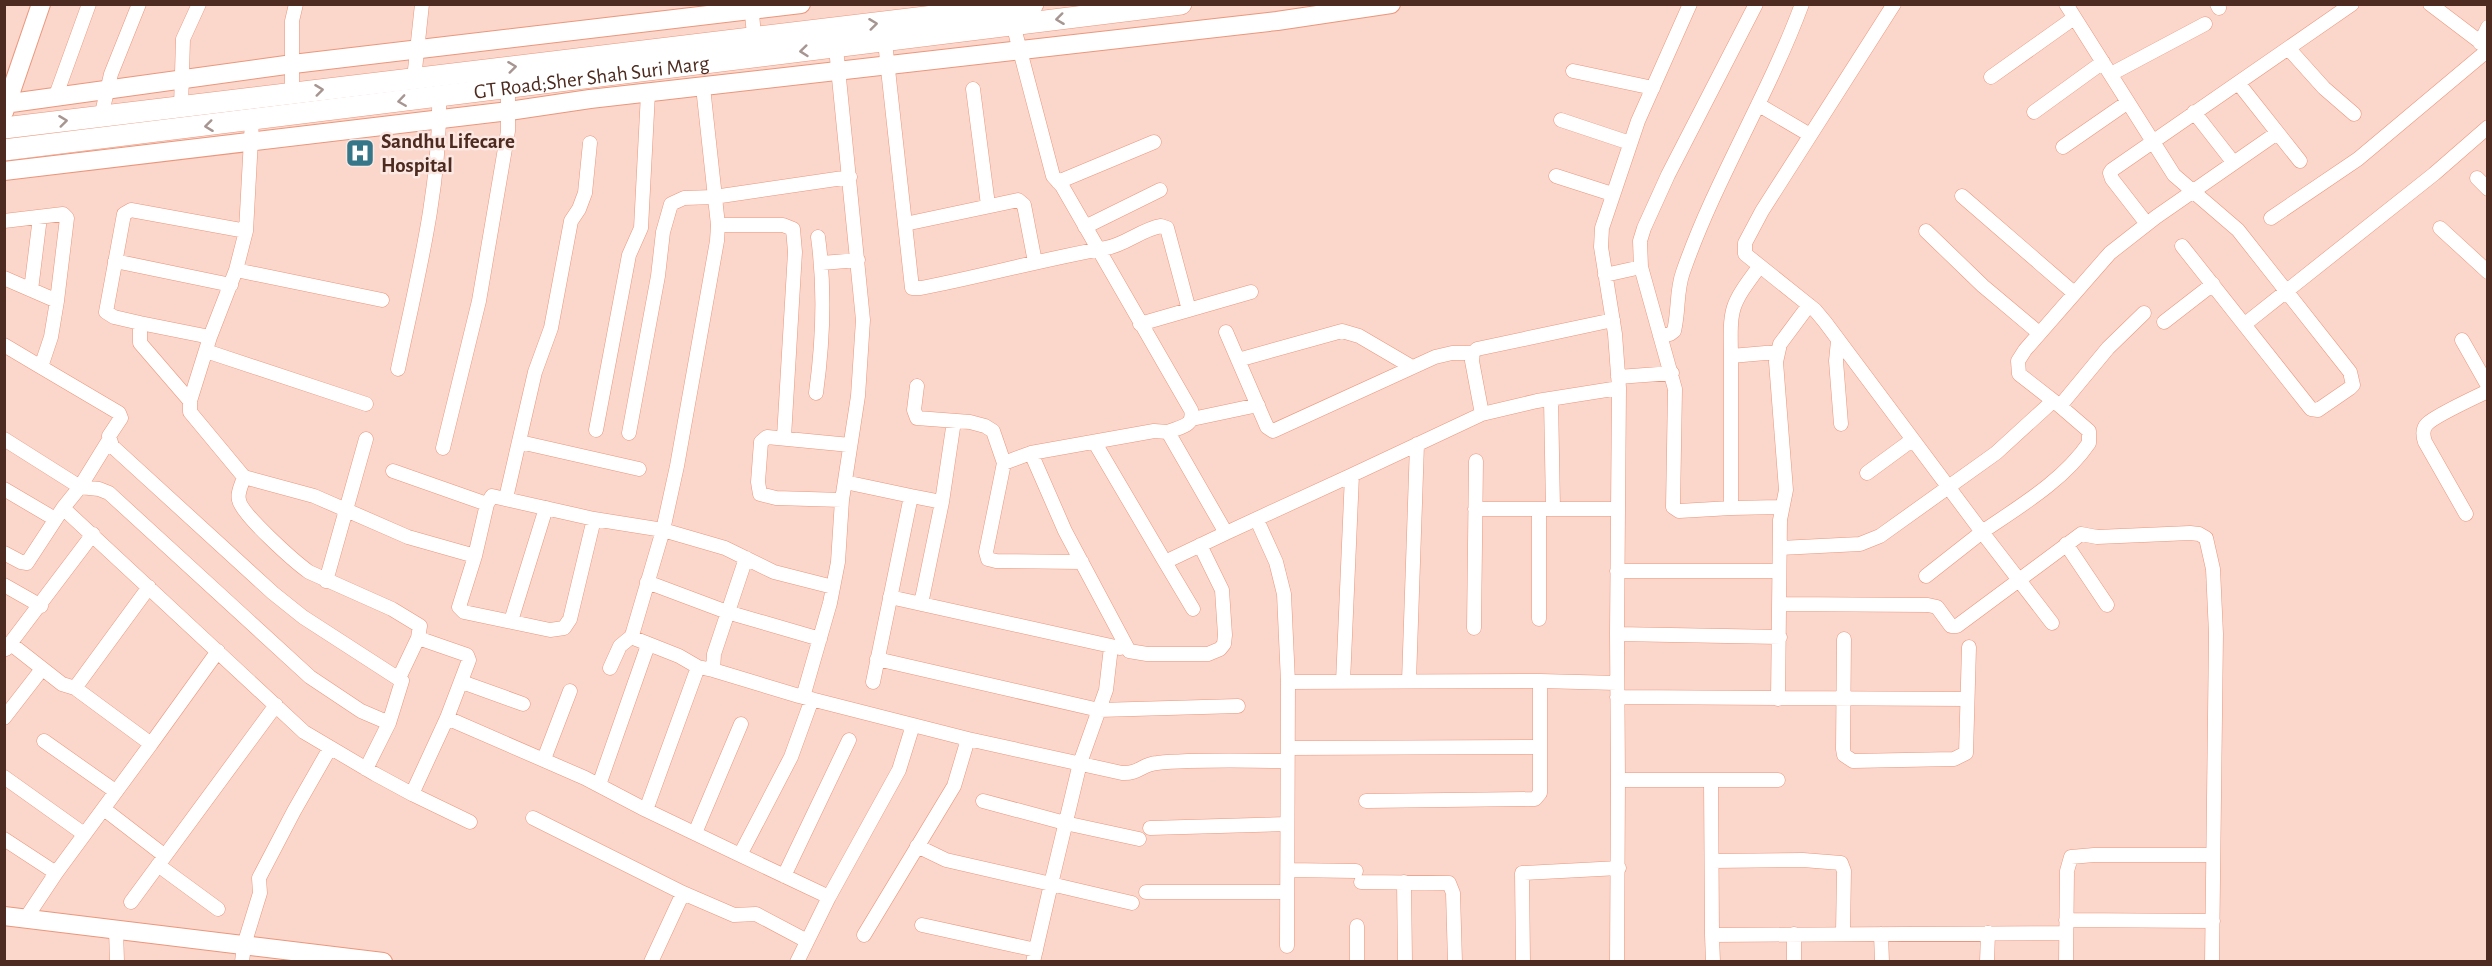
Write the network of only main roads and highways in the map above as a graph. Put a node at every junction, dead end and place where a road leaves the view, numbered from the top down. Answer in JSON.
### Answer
{"nodes":[{"id":1,"x":41,"y":4,"type":"edge"},
{"id":2,"x":801,"y":4,"type":"edge"},
{"id":3,"x":1033,"y":4,"type":"edge"},
{"id":4,"x":1181,"y":4,"type":"edge"},
{"id":5,"x":1391,"y":4,"type":"edge"},
{"id":6,"x":751,"y":8,"type":"edge"},
{"id":7,"x":755,"y":47,"type":"junction"},
{"id":8,"x":6,"y":107,"type":"edge"},
{"id":9,"x":4,"y":128,"type":"edge"},
{"id":10,"x":252,"y":131,"type":"junction"},
{"id":11,"x":4,"y":150,"type":"edge"},
{"id":12,"x":4,"y":171,"type":"edge"},
{"id":13,"x":4,"y":916,"type":"edge"},
{"id":14,"x":243,"y":953,"type":"edge"},
{"id":15,"x":384,"y":962,"type":"edge"}],
"edges":[{"from":1,"to":8,"type":"main road"},
{"from":2,"to":6,"type":"main road"},
{"from":7,"to":3,"type":"main road","name":"GT Road;Sher Shah Suri Marg","one_way":true},
{"from":4,"to":7,"type":"main road","name":"GT Road;Sher Shah Suri Marg","one_way":true},
{"from":5,"to":10,"type":"main road"},
{"from":6,"to":8,"type":"main road"},
{"from":9,"to":7,"type":"main road","name":"GT Road;Sher Shah Suri Marg","one_way":true},
{"from":7,"to":10,"type":"main road","name":"GT Road;Sher Shah Suri Marg","one_way":true},
{"from":10,"to":11,"type":"main road","name":"GT Road;Sher Shah Suri Marg","one_way":true},
{"from":10,"to":12,"type":"main road"},
{"from":13,"to":14,"type":"main road"},
{"from":14,"to":15,"type":"main road"}]}
